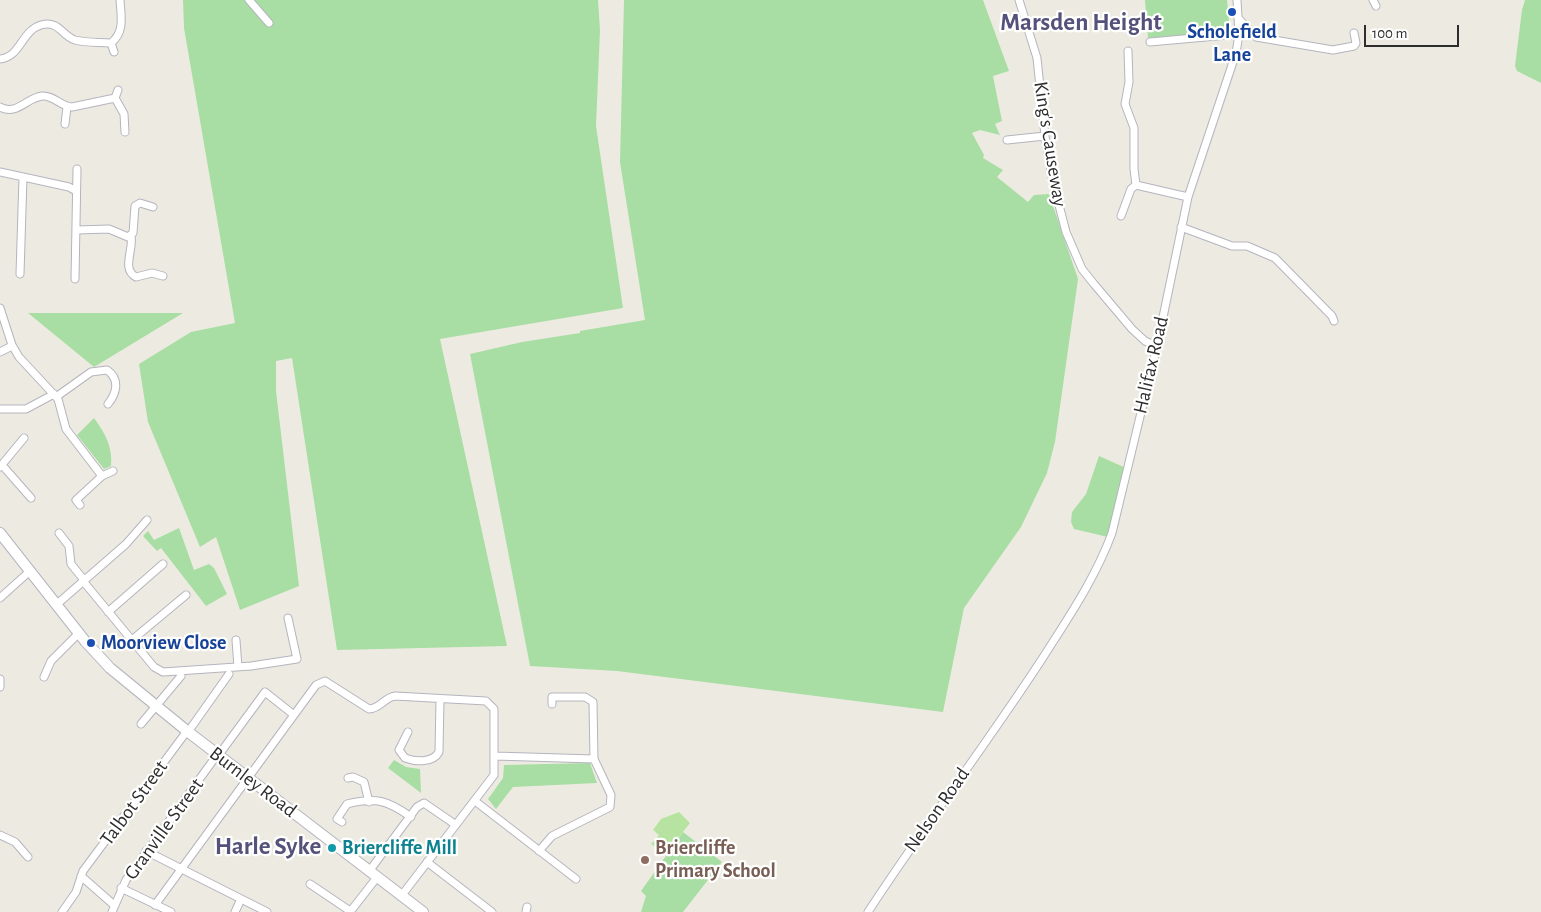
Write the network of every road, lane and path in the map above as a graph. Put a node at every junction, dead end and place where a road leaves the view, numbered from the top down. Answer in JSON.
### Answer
{"nodes":[{"id":1,"x":120,"y":0,"type":"edge"},
{"id":2,"x":249,"y":0,"type":"edge"},
{"id":3,"x":1019,"y":0,"type":"edge"},
{"id":4,"x":1236,"y":0,"type":"edge"},
{"id":5,"x":1238,"y":18,"type":"junction"},
{"id":6,"x":270,"y":23,"type":"dead end"},
{"id":7,"x":1354,"y":33,"type":"dead end"},
{"id":8,"x":1239,"y":34,"type":"junction"},
{"id":9,"x":1150,"y":42,"type":"dead end"},
{"id":10,"x":111,"y":43,"type":"junction"},
{"id":11,"x":1128,"y":51,"type":"dead end"},
{"id":12,"x":114,"y":52,"type":"dead end"},
{"id":13,"x":0,"y":59,"type":"edge"},
{"id":14,"x":118,"y":90,"type":"dead end"},
{"id":15,"x":115,"y":98,"type":"junction"},
{"id":16,"x":0,"y":107,"type":"edge"},
{"id":17,"x":67,"y":107,"type":"junction"},
{"id":18,"x":65,"y":124,"type":"dead end"},
{"id":19,"x":125,"y":132,"type":"dead end"},
{"id":20,"x":1045,"y":136,"type":"junction"},
{"id":21,"x":1007,"y":140,"type":"dead end"},
{"id":22,"x":77,"y":169,"type":"dead end"},
{"id":23,"x":0,"y":172,"type":"edge"},
{"id":24,"x":23,"y":177,"type":"junction"},
{"id":25,"x":1136,"y":185,"type":"junction"},
{"id":26,"x":76,"y":191,"type":"junction"},
{"id":27,"x":1188,"y":197,"type":"junction"},
{"id":28,"x":153,"y":207,"type":"dead end"},
{"id":29,"x":1122,"y":216,"type":"dead end"},
{"id":30,"x":1181,"y":227,"type":"junction"},
{"id":31,"x":77,"y":230,"type":"junction"},
{"id":32,"x":131,"y":236,"type":"junction"},
{"id":33,"x":20,"y":274,"type":"dead end"},
{"id":34,"x":163,"y":276,"type":"dead end"},
{"id":35,"x":75,"y":279,"type":"dead end"},
{"id":36,"x":0,"y":308,"type":"edge"},
{"id":37,"x":1334,"y":322,"type":"dead end"},
{"id":38,"x":12,"y":346,"type":"junction"},
{"id":39,"x":1157,"y":346,"type":"junction"},
{"id":40,"x":0,"y":352,"type":"edge"},
{"id":41,"x":55,"y":395,"type":"junction"},
{"id":42,"x":108,"y":404,"type":"dead end"},
{"id":43,"x":1,"y":412,"type":"edge"},
{"id":44,"x":24,"y":438,"type":"dead end"},
{"id":45,"x":1,"y":466,"type":"edge"},
{"id":46,"x":113,"y":471,"type":"dead end"},
{"id":47,"x":102,"y":476,"type":"junction"},
{"id":48,"x":30,"y":498,"type":"dead end"},
{"id":49,"x":76,"y":501,"type":"dead end"},
{"id":50,"x":147,"y":520,"type":"dead end"},
{"id":51,"x":0,"y":532,"type":"edge"},
{"id":52,"x":64,"y":535,"type":"dead end"},
{"id":53,"x":163,"y":564,"type":"dead end"},
{"id":54,"x":30,"y":571,"type":"junction"},
{"id":55,"x":83,"y":581,"type":"junction"},
{"id":56,"x":186,"y":595,"type":"dead end"},
{"id":57,"x":0,"y":598,"type":"edge"},
{"id":58,"x":56,"y":605,"type":"junction"},
{"id":59,"x":108,"y":612,"type":"junction"},
{"id":60,"x":288,"y":618,"type":"dead end"},
{"id":61,"x":78,"y":633,"type":"junction"},
{"id":62,"x":132,"y":640,"type":"junction"},
{"id":63,"x":236,"y":640,"type":"dead end"},
{"id":64,"x":238,"y":667,"type":"junction"},
{"id":65,"x":229,"y":674,"type":"dead end"},
{"id":66,"x":181,"y":676,"type":"dead end"},
{"id":67,"x":44,"y":677,"type":"dead end"},
{"id":68,"x":0,"y":678,"type":"edge"},
{"id":69,"x":0,"y":687,"type":"edge"},
{"id":70,"x":552,"y":697,"type":"dead end"},
{"id":71,"x":440,"y":699,"type":"junction"},
{"id":72,"x":156,"y":707,"type":"junction"},
{"id":73,"x":1008,"y":710,"type":"joint"},
{"id":74,"x":294,"y":715,"type":"junction"},
{"id":75,"x":141,"y":724,"type":"dead end"},
{"id":76,"x":187,"y":732,"type":"junction"},
{"id":77,"x":408,"y":732,"type":"dead end"},
{"id":78,"x":218,"y":755,"type":"junction"},
{"id":79,"x":495,"y":756,"type":"junction"},
{"id":80,"x":594,"y":759,"type":"junction"},
{"id":81,"x":350,"y":776,"type":"dead end"},
{"id":82,"x":248,"y":778,"type":"junction"},
{"id":83,"x":475,"y":801,"type":"junction"},
{"id":84,"x":369,"y":802,"type":"junction"},
{"id":85,"x":410,"y":817,"type":"junction"},
{"id":86,"x":337,"y":819,"type":"dead end"},
{"id":87,"x":456,"y":825,"type":"junction"},
{"id":88,"x":0,"y":834,"type":"edge"},
{"id":89,"x":146,"y":851,"type":"junction"},
{"id":90,"x":539,"y":851,"type":"junction"},
{"id":91,"x":28,"y":857,"type":"dead end"},
{"id":92,"x":428,"y":862,"type":"junction"},
{"id":93,"x":181,"y":869,"type":"junction"},
{"id":94,"x":374,"y":873,"type":"junction"},
{"id":95,"x":81,"y":876,"type":"junction"},
{"id":96,"x":576,"y":879,"type":"dead end"},
{"id":97,"x":310,"y":884,"type":"dead end"},
{"id":98,"x":121,"y":888,"type":"junction"},
{"id":99,"x":402,"y":895,"type":"junction"},
{"id":100,"x":241,"y":899,"type":"junction"},
{"id":101,"x":155,"y":904,"type":"junction"},
{"id":102,"x":113,"y":908,"type":"edge"},
{"id":103,"x":417,"y":910,"type":"edge"},
{"id":104,"x":62,"y":912,"type":"edge"},
{"id":105,"x":171,"y":912,"type":"edge"},
{"id":106,"x":235,"y":912,"type":"edge"},
{"id":107,"x":267,"y":912,"type":"edge"},
{"id":108,"x":350,"y":912,"type":"edge"},
{"id":109,"x":492,"y":912,"type":"edge"},
{"id":110,"x":868,"y":912,"type":"edge"}],
"edges":[{"from":1,"to":10,"type":"street"},
{"from":2,"to":6,"type":"street"},
{"from":3,"to":20,"type":"street","name":"King's Causeway"},
{"from":4,"to":5,"type":"street","name":"Halifax Road"},
{"from":5,"to":7,"type":"street"},
{"from":5,"to":8,"type":"street","name":"Halifax Road"},
{"from":8,"to":9,"type":"street"},
{"from":8,"to":27,"type":"street","name":"Halifax Road"},
{"from":10,"to":12,"type":"street"},
{"from":10,"to":13,"type":"street"},
{"from":11,"to":25,"type":"street"},
{"from":14,"to":15,"type":"street"},
{"from":15,"to":17,"type":"street"},
{"from":15,"to":19,"type":"street"},
{"from":16,"to":17,"type":"street"},
{"from":17,"to":18,"type":"street"},
{"from":20,"to":21,"type":"street"},
{"from":20,"to":39,"type":"street","name":"King's Causeway"},
{"from":22,"to":26,"type":"street"},
{"from":23,"to":24,"type":"street"},
{"from":24,"to":26,"type":"street"},
{"from":24,"to":33,"type":"street"},
{"from":25,"to":27,"type":"street"},
{"from":25,"to":29,"type":"street"},
{"from":26,"to":31,"type":"street"},
{"from":27,"to":30,"type":"street","name":"Halifax Road"},
{"from":28,"to":32,"type":"street"},
{"from":30,"to":37,"type":"street"},
{"from":30,"to":39,"type":"street","name":"Halifax Road"},
{"from":31,"to":32,"type":"street"},
{"from":31,"to":35,"type":"street"},
{"from":32,"to":34,"type":"street"},
{"from":36,"to":38,"type":"street"},
{"from":38,"to":40,"type":"street"},
{"from":38,"to":41,"type":"street"},
{"from":39,"to":73,"type":"street","name":"Halifax Road"},
{"from":41,"to":42,"type":"street"},
{"from":41,"to":43,"type":"street"},
{"from":41,"to":47,"type":"street"},
{"from":44,"to":45,"type":"street"},
{"from":45,"to":48,"type":"street"},
{"from":46,"to":47,"type":"street"},
{"from":47,"to":49,"type":"street"},
{"from":50,"to":55,"type":"street"},
{"from":51,"to":54,"type":"street","name":"Burnley Road"},
{"from":52,"to":55,"type":"street"},
{"from":53,"to":59,"type":"street"},
{"from":54,"to":57,"type":"street"},
{"from":54,"to":58,"type":"street","name":"Burnley Road"},
{"from":55,"to":58,"type":"street"},
{"from":55,"to":59,"type":"street"},
{"from":56,"to":62,"type":"street"},
{"from":58,"to":61,"type":"street","name":"Burnley Road"},
{"from":59,"to":62,"type":"street"},
{"from":60,"to":64,"type":"street"},
{"from":61,"to":67,"type":"street"},
{"from":61,"to":72,"type":"street","name":"Burnley Road"},
{"from":62,"to":64,"type":"street"},
{"from":63,"to":64,"type":"street"},
{"from":65,"to":76,"type":"street","name":"Talbot Street"},
{"from":66,"to":72,"type":"street"},
{"from":68,"to":69,"type":"street"},
{"from":70,"to":80,"type":"street"},
{"from":71,"to":74,"type":"street"},
{"from":71,"to":77,"type":"street"},
{"from":71,"to":79,"type":"street"},
{"from":72,"to":75,"type":"street"},
{"from":72,"to":76,"type":"street","name":"Burnley Road"},
{"from":73,"to":110,"type":"street","name":"Nelson Road"},
{"from":74,"to":78,"type":"street","name":"Granville Street"},
{"from":74,"to":82,"type":"street"},
{"from":76,"to":78,"type":"street","name":"Burnley Road"},
{"from":76,"to":95,"type":"street","name":"Talbot Street"},
{"from":78,"to":82,"type":"street","name":"Burnley Road"},
{"from":78,"to":89,"type":"street","name":"Granville Street"},
{"from":79,"to":80,"type":"street"},
{"from":79,"to":83,"type":"street"},
{"from":80,"to":90,"type":"street"},
{"from":81,"to":84,"type":"street"},
{"from":82,"to":93,"type":"street"},
{"from":82,"to":94,"type":"street","name":"Burnley Road"},
{"from":83,"to":87,"type":"street"},
{"from":83,"to":90,"type":"street"},
{"from":84,"to":85,"type":"street"},
{"from":84,"to":86,"type":"street"},
{"from":85,"to":87,"type":"street"},
{"from":85,"to":94,"type":"street"},
{"from":87,"to":92,"type":"street"},
{"from":88,"to":91,"type":"street"},
{"from":89,"to":93,"type":"street"},
{"from":89,"to":98,"type":"street","name":"Granville Street"},
{"from":90,"to":96,"type":"street"},
{"from":92,"to":99,"type":"street"},
{"from":92,"to":109,"type":"street"},
{"from":93,"to":100,"type":"street"},
{"from":93,"to":101,"type":"street"},
{"from":94,"to":99,"type":"street","name":"Burnley Road"},
{"from":94,"to":108,"type":"street"},
{"from":95,"to":102,"type":"street"},
{"from":95,"to":104,"type":"street","name":"Talbot Street"},
{"from":97,"to":108,"type":"street"},
{"from":98,"to":101,"type":"street"},
{"from":98,"to":102,"type":"street","name":"Granville Street"},
{"from":99,"to":103,"type":"street","name":"Burnley Road"},
{"from":100,"to":106,"type":"street"},
{"from":100,"to":107,"type":"street"},
{"from":101,"to":105,"type":"street"}]}
